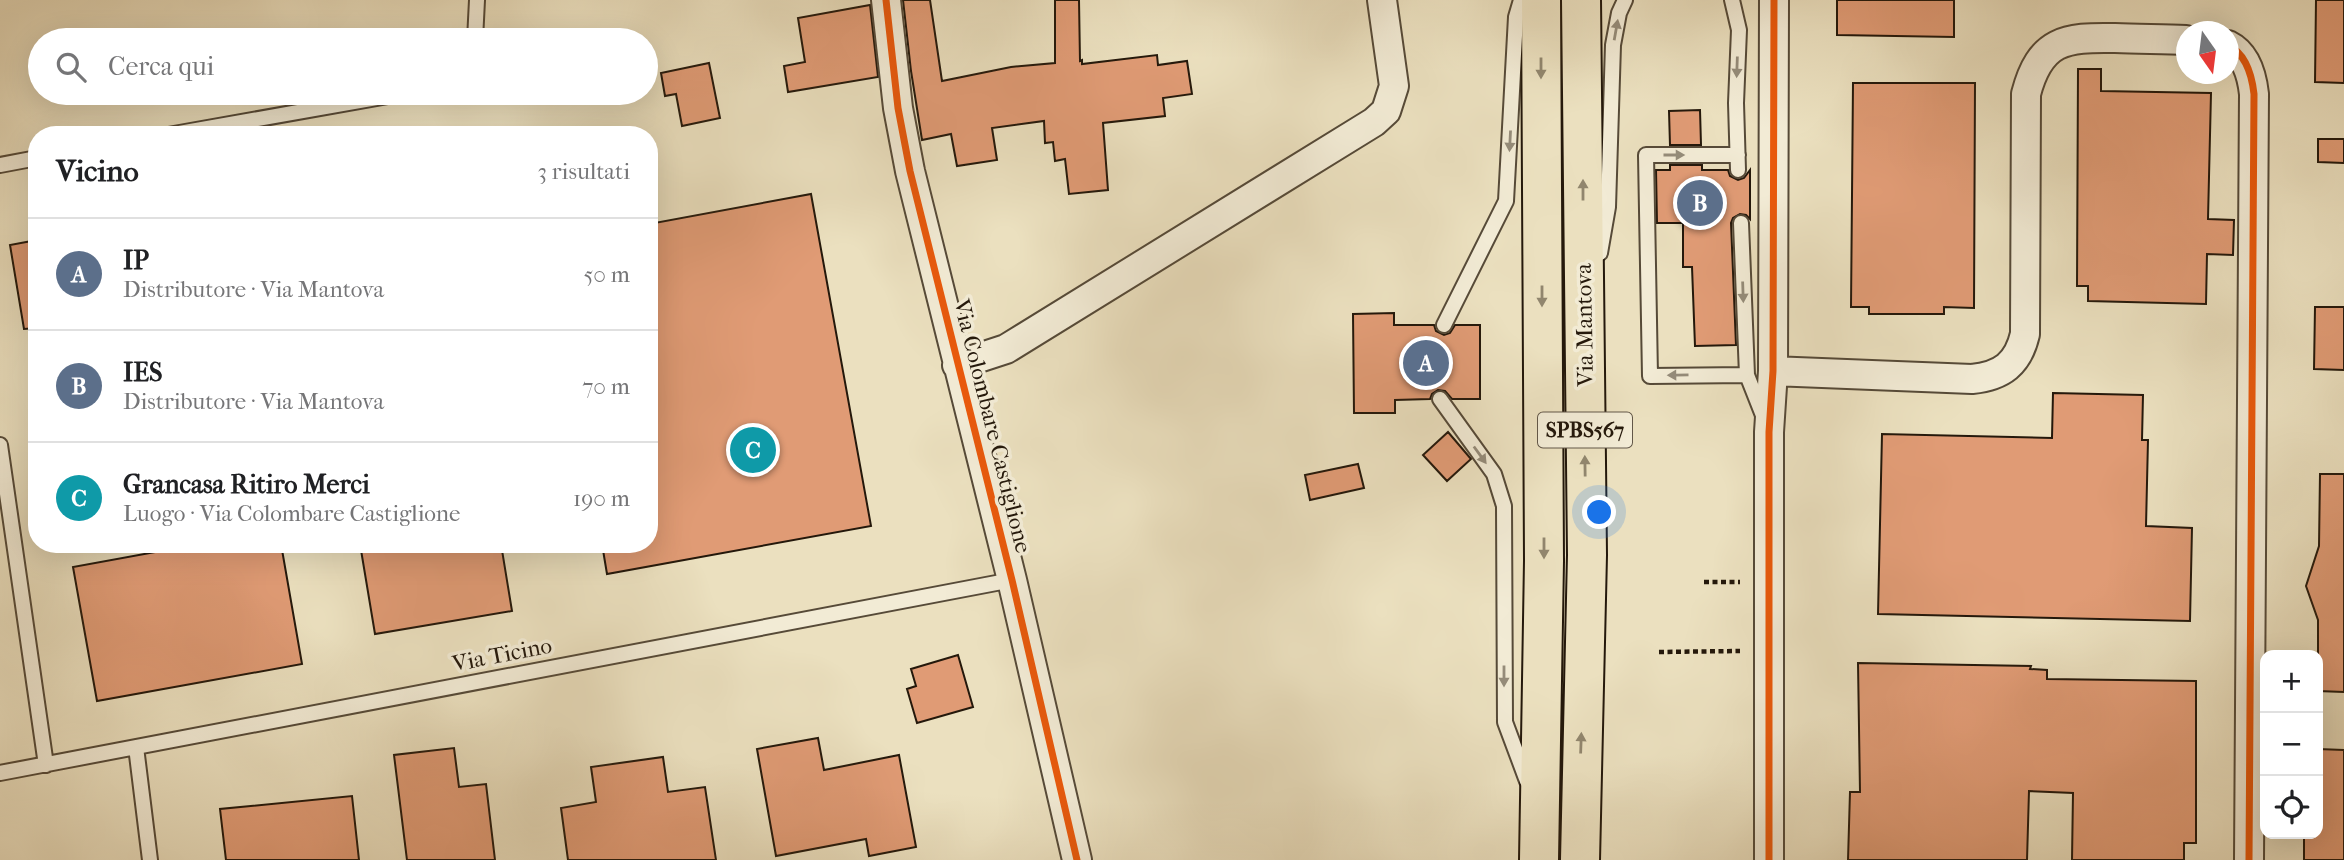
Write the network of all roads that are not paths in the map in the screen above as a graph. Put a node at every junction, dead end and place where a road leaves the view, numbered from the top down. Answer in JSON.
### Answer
{"nodes":[{"id":1,"x":477,"y":0,"type":"edge"},
{"id":2,"x":886,"y":0,"type":"edge"},
{"id":3,"x":1382,"y":0,"type":"edge"},
{"id":4,"x":1521,"y":0,"type":"edge"},
{"id":5,"x":1541,"y":0,"type":"edge"},
{"id":6,"x":1581,"y":0,"type":"edge"},
{"id":7,"x":1625,"y":0,"type":"edge"},
{"id":8,"x":1732,"y":0,"type":"edge"},
{"id":9,"x":1774,"y":0,"type":"edge"},
{"id":10,"x":476,"y":28,"type":"edge"},
{"id":11,"x":2176,"y":40,"type":"edge"},
{"id":12,"x":2239,"y":54,"type":"edge"},
{"id":13,"x":338,"y":105,"type":"edge"},
{"id":14,"x":220,"y":126,"type":"edge"},
{"id":15,"x":28,"y":160,"type":"edge"},
{"id":16,"x":0,"y":165,"type":"edge"},
{"id":17,"x":1741,"y":223,"type":"dead end"},
{"id":18,"x":1444,"y":325,"type":"dead end"},
{"id":19,"x":1584,"y":340,"type":"junction"},
{"id":20,"x":957,"y":365,"type":"junction"},
{"id":21,"x":1760,"y":373,"type":"junction"},
{"id":22,"x":1440,"y":399,"type":"dead end"},
{"id":23,"x":0,"y":445,"type":"edge"},
{"id":24,"x":1012,"y":580,"type":"junction"},
{"id":25,"x":136,"y":747,"type":"junction"},
{"id":26,"x":47,"y":765,"type":"junction"},
{"id":27,"x":0,"y":773,"type":"edge"},
{"id":28,"x":1580,"y":798,"type":"junction"},
{"id":29,"x":1540,"y":813,"type":"junction"},
{"id":30,"x":150,"y":860,"type":"edge"},
{"id":31,"x":1077,"y":860,"type":"edge"},
{"id":32,"x":1539,"y":860,"type":"edge"},
{"id":33,"x":1580,"y":860,"type":"edge"},
{"id":34,"x":1596,"y":860,"type":"edge"},
{"id":35,"x":1769,"y":860,"type":"edge"},
{"id":36,"x":2249,"y":860,"type":"edge"}],
"edges":[{"from":1,"to":10,"type":"lane"},
{"from":2,"to":20,"type":"street","name":"Via Colombare Castiglione"},
{"from":3,"to":20,"type":"street"},
{"from":4,"to":18,"type":"lane","one_way":true},
{"from":5,"to":29,"type":"highway","name":"Via Mantova","number":"SPBS567","one_way":true},
{"from":19,"to":6,"type":"highway","name":"Via Mantova","number":"SPBS567","one_way":true},
{"from":19,"to":7,"type":"lane","one_way":true},
{"from":8,"to":21,"type":"lane"},
{"from":9,"to":21,"type":"street"},
{"from":11,"to":21,"type":"street"},
{"from":12,"to":36,"type":"street"},
{"from":13,"to":14,"type":"lane"},
{"from":15,"to":16,"type":"lane"},
{"from":17,"to":21,"type":"lane","one_way":true},
{"from":28,"to":19,"type":"highway","name":"Via Mantova","number":"SPBS567","one_way":true},
{"from":20,"to":24,"type":"street","name":"Via Colombare Castiglione"},
{"from":21,"to":35,"type":"street"},
{"from":22,"to":29,"type":"lane","one_way":true},
{"from":23,"to":26,"type":"lane"},
{"from":24,"to":25,"type":"lane","name":"Via Ticino"},
{"from":24,"to":31,"type":"street","name":"Via Colombare Castiglione"},
{"from":25,"to":26,"type":"lane","name":"Via Ticino"},
{"from":25,"to":30,"type":"lane"},
{"from":26,"to":27,"type":"lane","name":"Via Ticino"},
{"from":28,"to":33,"type":"highway","name":"Via Mantova","number":"SPBS567"},
{"from":28,"to":34,"type":"highway"},
{"from":29,"to":32,"type":"highway","name":"Via Mantova","number":"SPBS567"}]}
